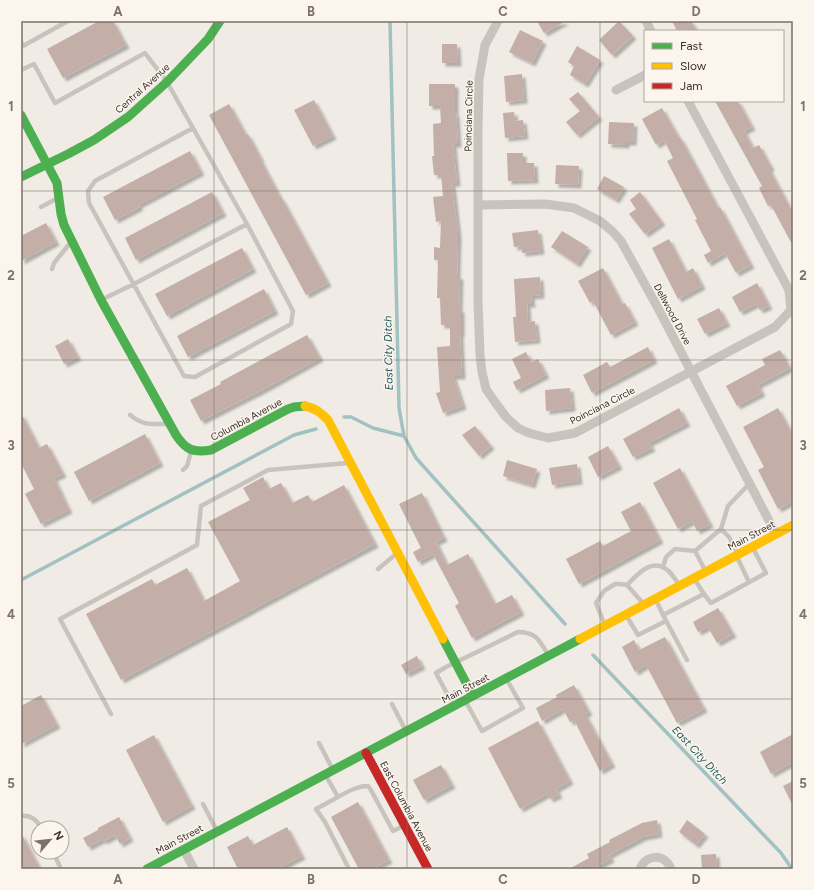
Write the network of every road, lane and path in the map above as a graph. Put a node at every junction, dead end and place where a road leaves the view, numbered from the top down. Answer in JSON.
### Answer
{"nodes":[{"id":1,"x":68,"y":21,"type":"edge"},
{"id":2,"x":220,"y":21,"type":"edge"},
{"id":3,"x":498,"y":21,"type":"edge"},
{"id":4,"x":646,"y":21,"type":"edge"},
{"id":5,"x":650,"y":30,"type":"edge"},
{"id":6,"x":21,"y":42,"type":"edge"},
{"id":7,"x":21,"y":70,"type":"edge"},
{"id":8,"x":644,"y":76,"type":"edge"},
{"id":9,"x":167,"y":82,"type":"junction"},
{"id":10,"x":616,"y":90,"type":"dead end"},
{"id":11,"x":689,"y":102,"type":"edge"},
{"id":12,"x":21,"y":115,"type":"edge"},
{"id":13,"x":194,"y":128,"type":"junction"},
{"id":14,"x":47,"y":164,"type":"junction"},
{"id":15,"x":21,"y":177,"type":"edge"},
{"id":16,"x":60,"y":197,"type":"junction"},
{"id":17,"x":478,"y":205,"type":"junction"},
{"id":18,"x":41,"y":207,"type":"dead end"},
{"id":19,"x":247,"y":224,"type":"junction"},
{"id":20,"x":72,"y":241,"type":"junction"},
{"id":21,"x":52,"y":269,"type":"dead end"},
{"id":22,"x":134,"y":284,"type":"junction"},
{"id":23,"x":101,"y":300,"type":"junction"},
{"id":24,"x":692,"y":371,"type":"junction"},
{"id":25,"x":130,"y":415,"type":"dead end"},
{"id":26,"x":170,"y":424,"type":"junction"},
{"id":27,"x":192,"y":451,"type":"junction"},
{"id":28,"x":350,"y":462,"type":"junction"},
{"id":29,"x":183,"y":470,"type":"dead end"},
{"id":30,"x":750,"y":483,"type":"junction"},
{"id":31,"x":793,"y":525,"type":"edge"},
{"id":32,"x":721,"y":529,"type":"junction"},
{"id":33,"x":776,"y":534,"type":"junction"},
{"id":34,"x":752,"y":547,"type":"junction"},
{"id":35,"x":695,"y":551,"type":"junction"},
{"id":36,"x":398,"y":552,"type":"junction"},
{"id":37,"x":737,"y":555,"type":"junction"},
{"id":38,"x":664,"y":567,"type":"junction"},
{"id":39,"x":378,"y":569,"type":"dead end"},
{"id":40,"x":706,"y":571,"type":"junction"},
{"id":41,"x":694,"y":578,"type":"junction"},
{"id":42,"x":749,"y":582,"type":"junction"},
{"id":43,"x":627,"y":585,"type":"junction"},
{"id":44,"x":680,"y":585,"type":"junction"},
{"id":45,"x":704,"y":594,"type":"junction"},
{"id":46,"x":655,"y":598,"type":"junction"},
{"id":47,"x":644,"y":604,"type":"junction"},
{"id":48,"x":626,"y":614,"type":"junction"},
{"id":49,"x":663,"y":615,"type":"junction"},
{"id":50,"x":666,"y":621,"type":"junction"},
{"id":51,"x":605,"y":625,"type":"junction"},
{"id":52,"x":548,"y":655,"type":"junction"},
{"id":53,"x":687,"y":660,"type":"dead end"},
{"id":54,"x":455,"y":663,"type":"junction"},
{"id":55,"x":506,"y":678,"type":"junction"},
{"id":56,"x":469,"y":698,"type":"junction"},
{"id":57,"x":392,"y":704,"type":"dead end"},
{"id":58,"x":454,"y":706,"type":"junction"},
{"id":59,"x":111,"y":714,"type":"dead end"},
{"id":60,"x":406,"y":732,"type":"junction"},
{"id":61,"x":319,"y":743,"type":"dead end"},
{"id":62,"x":366,"y":753,"type":"junction"},
{"id":63,"x":329,"y":772,"type":"junction"},
{"id":64,"x":384,"y":786,"type":"junction"},
{"id":65,"x":372,"y":792,"type":"junction"},
{"id":66,"x":338,"y":797,"type":"junction"},
{"id":67,"x":203,"y":804,"type":"dead end"},
{"id":68,"x":21,"y":816,"type":"edge"},
{"id":69,"x":35,"y":820,"type":"edge"},
{"id":70,"x":404,"y":825,"type":"junction"},
{"id":71,"x":217,"y":831,"type":"junction"},
{"id":72,"x":184,"y":850,"type":"junction"},
{"id":73,"x":425,"y":868,"type":"edge"},
{"id":74,"x":147,"y":869,"type":"edge"},
{"id":75,"x":194,"y":869,"type":"edge"},
{"id":76,"x":349,"y":869,"type":"edge"},
{"id":77,"x":640,"y":869,"type":"edge"},
{"id":78,"x":671,"y":869,"type":"edge"}],
"edges":[{"from":1,"to":6,"type":"lane"},
{"from":2,"to":9,"type":"street","name":"Central Avenue"},
{"from":3,"to":17,"type":"street","name":"Poinciana Circle"},
{"from":4,"to":5,"type":"street"},
{"from":7,"to":9,"type":"lane"},
{"from":8,"to":10,"type":"street"},
{"from":9,"to":13,"type":"lane"},
{"from":9,"to":14,"type":"street","name":"Central Avenue"},
{"from":11,"to":24,"type":"street","name":"Poinciana Circle"},
{"from":12,"to":14,"type":"street"},
{"from":13,"to":19,"type":"lane"},
{"from":13,"to":22,"type":"lane"},
{"from":14,"to":15,"type":"street","name":"Central Avenue"},
{"from":14,"to":16,"type":"street"},
{"from":16,"to":18,"type":"lane"},
{"from":16,"to":20,"type":"street"},
{"from":17,"to":24,"type":"street","name":"Dellwood Drive"},
{"from":17,"to":24,"type":"street","name":"Poinciana Circle"},
{"from":19,"to":22,"type":"lane"},
{"from":19,"to":22,"type":"lane"},
{"from":20,"to":21,"type":"lane"},
{"from":20,"to":23,"type":"street"},
{"from":22,"to":23,"type":"lane"},
{"from":23,"to":26,"type":"street"},
{"from":24,"to":30,"type":"street","name":"Dellwood Drive"},
{"from":25,"to":26,"type":"lane"},
{"from":26,"to":27,"type":"street"},
{"from":27,"to":28,"type":"street","name":"Columbia Avenue"},
{"from":27,"to":29,"type":"lane"},
{"from":28,"to":36,"type":"street","name":"Columbia Avenue"},
{"from":28,"to":59,"type":"lane"},
{"from":30,"to":32,"type":"lane"},
{"from":30,"to":33,"type":"street","name":"Dellwood Drive"},
{"from":31,"to":33,"type":"street","name":"Main Street"},
{"from":32,"to":35,"type":"lane"},
{"from":32,"to":37,"type":"lane"},
{"from":33,"to":34,"type":"street","name":"Main Street"},
{"from":34,"to":37,"type":"street","name":"Main Street"},
{"from":34,"to":42,"type":"lane"},
{"from":35,"to":38,"type":"lane"},
{"from":35,"to":40,"type":"lane"},
{"from":36,"to":39,"type":"lane"},
{"from":36,"to":54,"type":"street","name":"Columbia Avenue"},
{"from":37,"to":40,"type":"street","name":"Main Street"},
{"from":37,"to":42,"type":"lane"},
{"from":38,"to":43,"type":"lane"},
{"from":38,"to":44,"type":"lane"},
{"from":40,"to":41,"type":"street","name":"Main Street"},
{"from":41,"to":44,"type":"street","name":"Main Street"},
{"from":41,"to":45,"type":"lane"},
{"from":42,"to":45,"type":"lane"},
{"from":43,"to":47,"type":"lane"},
{"from":43,"to":51,"type":"lane"},
{"from":44,"to":46,"type":"street","name":"Main Street"},
{"from":45,"to":49,"type":"lane"},
{"from":46,"to":47,"type":"street","name":"Main Street"},
{"from":46,"to":49,"type":"lane"},
{"from":47,"to":48,"type":"street","name":"Main Street"},
{"from":48,"to":50,"type":"lane"},
{"from":48,"to":51,"type":"street","name":"Main Street"},
{"from":49,"to":50,"type":"lane"},
{"from":50,"to":53,"type":"lane"},
{"from":51,"to":52,"type":"street","name":"Main Street"},
{"from":52,"to":54,"type":"lane"},
{"from":52,"to":55,"type":"street","name":"Main Street"},
{"from":54,"to":56,"type":"street","name":"Columbia Avenue"},
{"from":54,"to":58,"type":"lane"},
{"from":55,"to":56,"type":"street","name":"Main Street"},
{"from":55,"to":56,"type":"lane"},
{"from":56,"to":58,"type":"street","name":"Main Street"},
{"from":57,"to":60,"type":"lane"},
{"from":58,"to":60,"type":"street","name":"Main Street"},
{"from":60,"to":62,"type":"street","name":"Main Street"},
{"from":61,"to":63,"type":"lane"},
{"from":62,"to":63,"type":"street","name":"Main Street"},
{"from":62,"to":64,"type":"street","name":"East Columbia Avenue"},
{"from":63,"to":66,"type":"lane"},
{"from":63,"to":71,"type":"street","name":"Main Street"},
{"from":64,"to":65,"type":"lane"},
{"from":64,"to":70,"type":"street","name":"East Columbia Avenue"},
{"from":65,"to":66,"type":"lane"},
{"from":65,"to":70,"type":"lane"},
{"from":66,"to":76,"type":"lane"},
{"from":67,"to":71,"type":"lane"},
{"from":68,"to":69,"type":"lane"},
{"from":70,"to":73,"type":"street","name":"East Columbia Avenue"},
{"from":71,"to":72,"type":"street","name":"Main Street"},
{"from":72,"to":74,"type":"street","name":"Main Street"},
{"from":72,"to":75,"type":"street"},
{"from":77,"to":78,"type":"street"}]}
